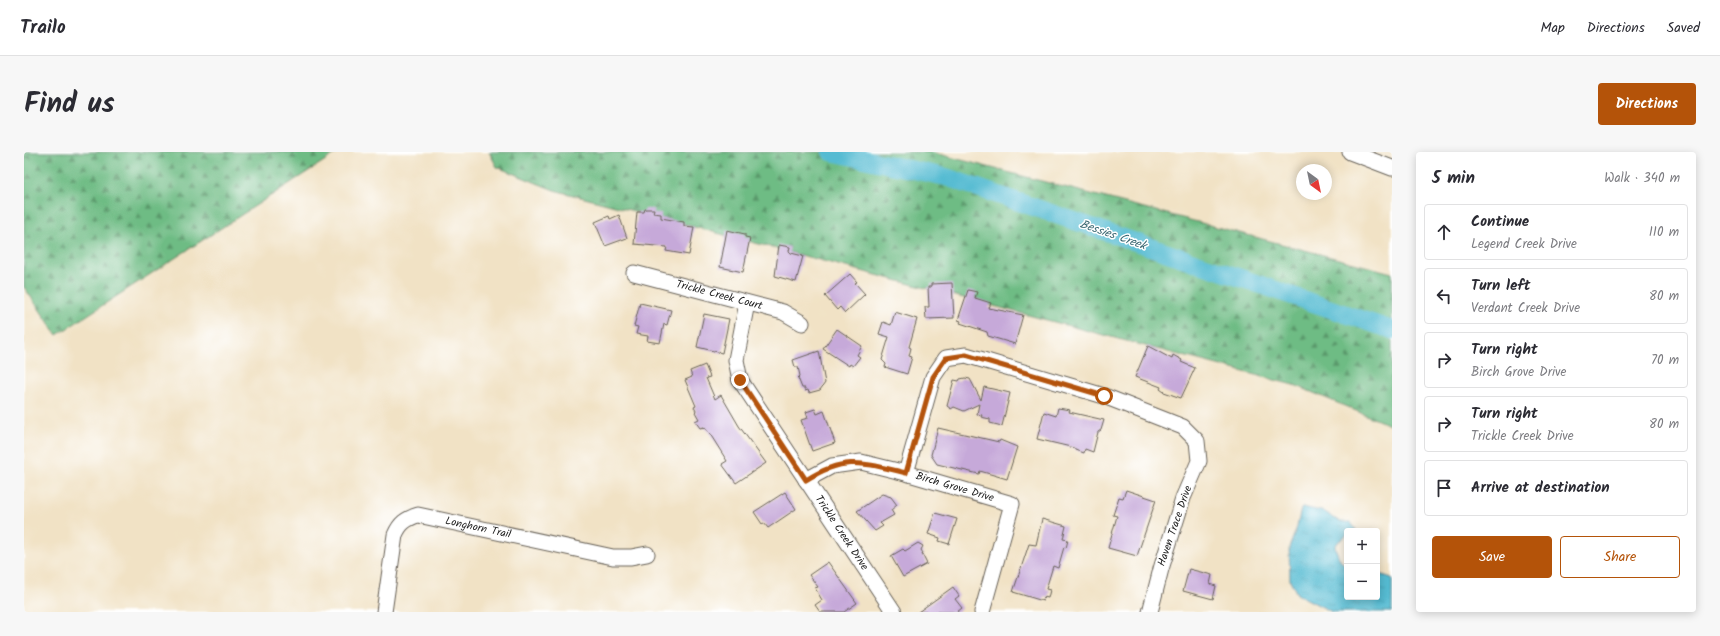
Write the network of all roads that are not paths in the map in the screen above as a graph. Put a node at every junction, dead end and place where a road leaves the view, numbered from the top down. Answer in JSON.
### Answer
{"nodes":[{"id":1,"x":1350,"y":152,"type":"edge"},
{"id":2,"x":1392,"y":168,"type":"edge"},
{"id":3,"x":634,"y":273,"type":"dead end"},
{"id":4,"x":747,"y":303,"type":"junction"},
{"id":5,"x":802,"y":323,"type":"dead end"},
{"id":6,"x":906,"y":473,"type":"junction"},
{"id":7,"x":806,"y":480,"type":"junction"},
{"id":8,"x":647,"y":554,"type":"dead end"},
{"id":9,"x":384,"y":612,"type":"edge"},
{"id":10,"x":894,"y":612,"type":"edge"},
{"id":11,"x":982,"y":612,"type":"edge"},
{"id":12,"x":1150,"y":612,"type":"edge"}],
"edges":[{"from":1,"to":2,"type":"street"},
{"from":3,"to":4,"type":"street","name":"Trickle Creek Court"},
{"from":4,"to":5,"type":"street","name":"Trickle Creek Court"},
{"from":4,"to":7,"type":"street","name":"Trickle Creek Drive"},
{"from":6,"to":7,"type":"street","name":"Birch Grove Drive"},
{"from":6,"to":11,"type":"street","name":"Birch Grove Drive"},
{"from":6,"to":12,"type":"street","name":"Haven Trace Drive"},
{"from":7,"to":10,"type":"street","name":"Trickle Creek Drive"},
{"from":8,"to":9,"type":"street","name":"Longhorn Trail"}]}
